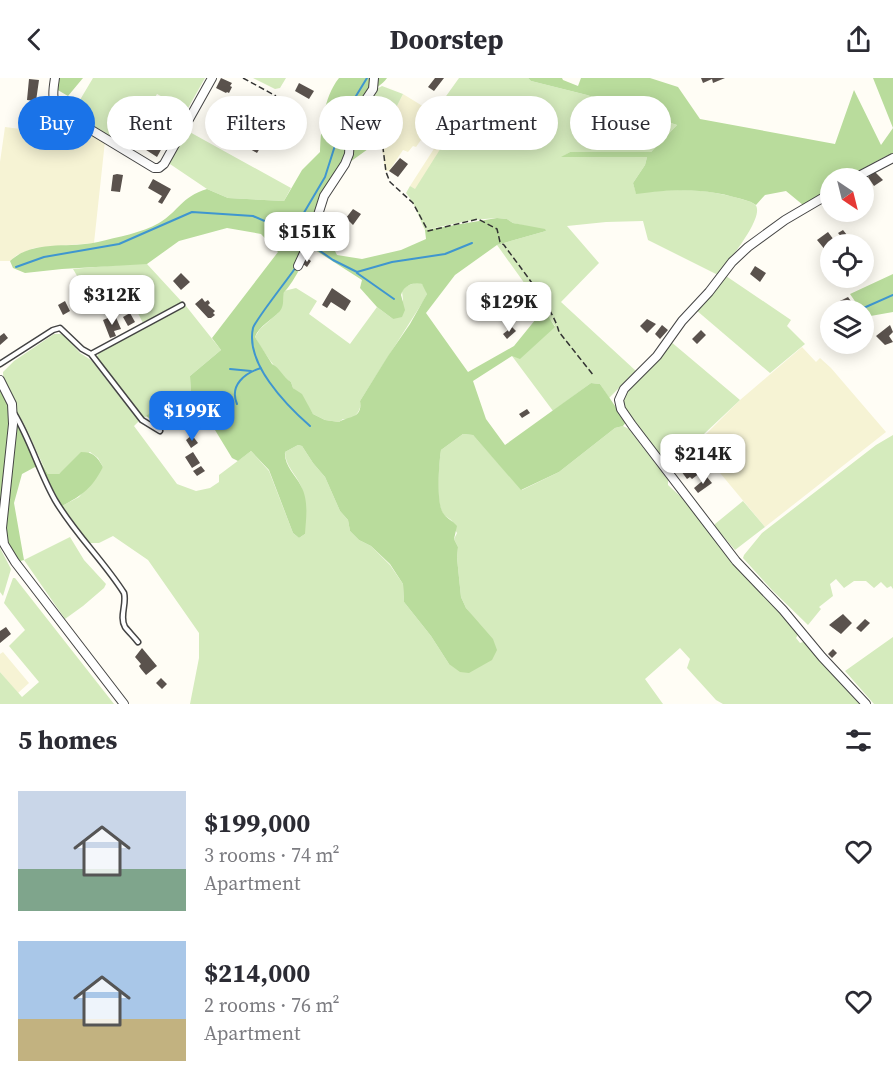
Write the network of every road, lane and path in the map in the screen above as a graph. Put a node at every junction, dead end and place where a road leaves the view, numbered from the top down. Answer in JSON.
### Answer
{"nodes":[{"id":1,"x":55,"y":78,"type":"edge"},
{"id":2,"x":212,"y":78,"type":"edge"},
{"id":3,"x":243,"y":78,"type":"edge"},
{"id":4,"x":374,"y":78,"type":"edge"},
{"id":5,"x":276,"y":96,"type":"dead end"},
{"id":6,"x":349,"y":154,"type":"junction"},
{"id":7,"x":893,"y":158,"type":"edge"},
{"id":8,"x":874,"y":168,"type":"edge"},
{"id":9,"x":820,"y":199,"type":"edge"},
{"id":10,"x":298,"y":266,"type":"dead end"},
{"id":11,"x":182,"y":305,"type":"dead end"},
{"id":12,"x":91,"y":354,"type":"junction"},
{"id":13,"x":0,"y":364,"type":"edge"},
{"id":14,"x":594,"y":376,"type":"dead end"},
{"id":15,"x":0,"y":380,"type":"edge"},
{"id":16,"x":12,"y":409,"type":"junction"},
{"id":17,"x":160,"y":431,"type":"dead end"},
{"id":18,"x":138,"y":642,"type":"dead end"},
{"id":19,"x":124,"y":704,"type":"edge"},
{"id":20,"x":866,"y":704,"type":"edge"}],
"edges":[{"from":1,"to":2,"type":"street"},
{"from":3,"to":5,"type":"path"},
{"from":4,"to":6,"type":"street"},
{"from":6,"to":10,"type":"street"},
{"from":6,"to":14,"type":"path"},
{"from":7,"to":8,"type":"street"},
{"from":9,"to":20,"type":"street"},
{"from":11,"to":12,"type":"lane"},
{"from":12,"to":13,"type":"lane"},
{"from":12,"to":17,"type":"lane"},
{"from":15,"to":16,"type":"street"},
{"from":16,"to":18,"type":"lane"},
{"from":16,"to":19,"type":"street"}]}
